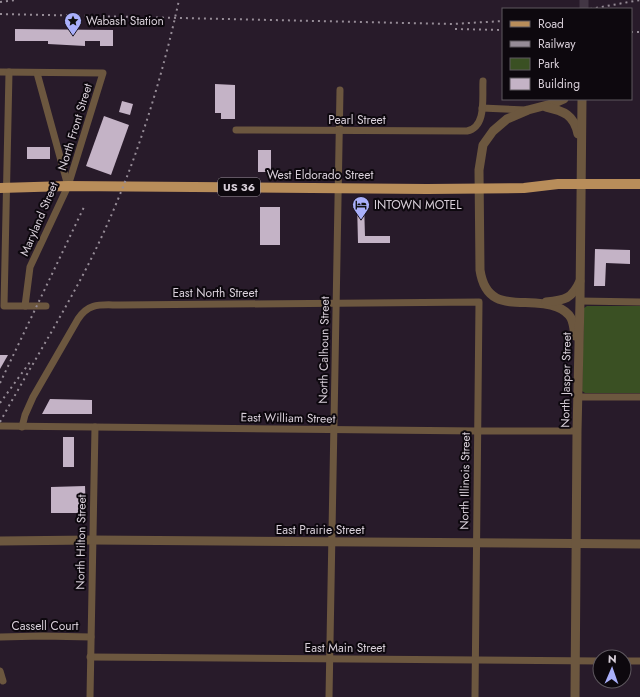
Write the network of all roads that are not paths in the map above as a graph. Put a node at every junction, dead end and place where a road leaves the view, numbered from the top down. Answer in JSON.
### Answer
{"nodes":[{"id":1,"x":0,"y":72,"type":"edge"},
{"id":2,"x":9,"y":72,"type":"junction"},
{"id":3,"x":37,"y":73,"type":"junction"},
{"id":4,"x":483,"y":81,"type":"dead end"},
{"id":5,"x":340,"y":90,"type":"dead end"},
{"id":6,"x":562,"y":100,"type":"edge"},
{"id":7,"x":582,"y":100,"type":"edge"},
{"id":8,"x":544,"y":106,"type":"junction"},
{"id":9,"x":482,"y":108,"type":"junction"},
{"id":10,"x":528,"y":110,"type":"junction"},
{"id":11,"x":236,"y":130,"type":"dead end"},
{"id":12,"x":339,"y":131,"type":"junction"},
{"id":13,"x":581,"y":153,"type":"junction"},
{"id":14,"x":581,"y":184,"type":"junction"},
{"id":15,"x":640,"y":184,"type":"edge"},
{"id":16,"x":68,"y":186,"type":"junction"},
{"id":17,"x":3,"y":188,"type":"edge"},
{"id":18,"x":338,"y":188,"type":"junction"},
{"id":19,"x":478,"y":188,"type":"junction"},
{"id":20,"x":580,"y":279,"type":"junction"},
{"id":21,"x":580,"y":301,"type":"junction"},
{"id":22,"x":479,"y":302,"type":"joint"},
{"id":23,"x":640,"y":302,"type":"edge"},
{"id":24,"x":543,"y":303,"type":"junction"},
{"id":25,"x":336,"y":304,"type":"junction"},
{"id":26,"x":25,"y":306,"type":"junction"},
{"id":27,"x":46,"y":306,"type":"dead end"},
{"id":28,"x":578,"y":360,"type":"junction"},
{"id":29,"x":577,"y":397,"type":"junction"},
{"id":30,"x":640,"y":397,"type":"edge"},
{"id":31,"x":0,"y":426,"type":"edge"},
{"id":32,"x":22,"y":427,"type":"junction"},
{"id":33,"x":94,"y":427,"type":"junction"},
{"id":34,"x":334,"y":430,"type":"junction"},
{"id":35,"x":478,"y":431,"type":"junction"},
{"id":36,"x":577,"y":431,"type":"junction"},
{"id":37,"x":92,"y":540,"type":"junction"},
{"id":38,"x":0,"y":541,"type":"edge"},
{"id":39,"x":332,"y":542,"type":"junction"},
{"id":40,"x":476,"y":542,"type":"junction"},
{"id":41,"x":640,"y":544,"type":"edge"},
{"id":42,"x":576,"y":545,"type":"junction"},
{"id":43,"x":0,"y":637,"type":"edge"},
{"id":44,"x":90,"y":637,"type":"junction"},
{"id":45,"x":90,"y":657,"type":"junction"},
{"id":46,"x":330,"y":659,"type":"junction"},
{"id":47,"x":475,"y":660,"type":"junction"},
{"id":48,"x":575,"y":661,"type":"junction"},
{"id":49,"x":592,"y":661,"type":"edge"},
{"id":50,"x":0,"y":671,"type":"edge"},
{"id":51,"x":3,"y":682,"type":"dead end"},
{"id":52,"x":90,"y":697,"type":"edge"},
{"id":53,"x":329,"y":697,"type":"edge"},
{"id":54,"x":475,"y":697,"type":"edge"},
{"id":55,"x":575,"y":697,"type":"edge"}],
"edges":[{"from":1,"to":2,"type":"street"},
{"from":2,"to":3,"type":"street"},
{"from":2,"to":17,"type":"street"},
{"from":3,"to":16,"type":"street","name":"Maryland Street"},
{"from":3,"to":16,"type":"street","name":"North Front Street"},
{"from":4,"to":9,"type":"street"},
{"from":5,"to":12,"type":"street","name":"North Calhoun Street"},
{"from":6,"to":8,"type":"street"},
{"from":7,"to":13,"type":"street","name":"North Jasper Street"},
{"from":8,"to":10,"type":"street"},
{"from":8,"to":13,"type":"street"},
{"from":9,"to":10,"type":"street"},
{"from":9,"to":12,"type":"street","name":"Pearl Street"},
{"from":10,"to":19,"type":"street"},
{"from":11,"to":12,"type":"street","name":"Pearl Street"},
{"from":12,"to":18,"type":"street","name":"North Calhoun Street"},
{"from":13,"to":14,"type":"street","name":"North Jasper Street"},
{"from":14,"to":15,"type":"main road","name":"West Eldorado Street","number":"US 36"},
{"from":14,"to":19,"type":"main road","name":"West Eldorado Street","number":"US 36"},
{"from":14,"to":20,"type":"street","name":"North Jasper Street"},
{"from":16,"to":17,"type":"main road","name":"West Eldorado Street","number":"US 36"},
{"from":16,"to":18,"type":"main road","name":"West Eldorado Street","number":"US 36"},
{"from":16,"to":26,"type":"street","name":"Maryland Street"},
{"from":17,"to":26,"type":"street"},
{"from":18,"to":19,"type":"main road","name":"West Eldorado Street","number":"US 36"},
{"from":18,"to":25,"type":"street","name":"North Calhoun Street"},
{"from":19,"to":24,"type":"street"},
{"from":20,"to":21,"type":"street","name":"North Jasper Street"},
{"from":20,"to":24,"type":"street"},
{"from":21,"to":23,"type":"street"},
{"from":21,"to":28,"type":"street","name":"North Jasper Street"},
{"from":22,"to":25,"type":"street","name":"East North Street"},
{"from":22,"to":35,"type":"street","name":"North Illinois Street"},
{"from":24,"to":28,"type":"street"},
{"from":25,"to":32,"type":"street","name":"East North Street"},
{"from":25,"to":34,"type":"street","name":"North Calhoun Street"},
{"from":26,"to":27,"type":"street"},
{"from":28,"to":29,"type":"street","name":"North Jasper Street"},
{"from":29,"to":30,"type":"street"},
{"from":29,"to":36,"type":"street","name":"North Jasper Street"},
{"from":31,"to":32,"type":"street","name":"East William Street"},
{"from":32,"to":33,"type":"street","name":"East William Street"},
{"from":33,"to":34,"type":"street","name":"East William Street"},
{"from":33,"to":37,"type":"street","name":"North Hilton Street"},
{"from":34,"to":35,"type":"street","name":"East William Street"},
{"from":34,"to":39,"type":"street","name":"North Calhoun Street"},
{"from":35,"to":36,"type":"street","name":"East William Street"},
{"from":35,"to":40,"type":"street","name":"North Illinois Street"},
{"from":36,"to":42,"type":"street","name":"North Jasper Street"},
{"from":37,"to":38,"type":"street","name":"East Prairie Street"},
{"from":37,"to":39,"type":"street","name":"East Prairie Street"},
{"from":37,"to":44,"type":"street","name":"North Hilton Street"},
{"from":39,"to":40,"type":"street","name":"East Prairie Street"},
{"from":39,"to":46,"type":"street","name":"North Calhoun Street"},
{"from":40,"to":42,"type":"street","name":"East Prairie Street"},
{"from":40,"to":47,"type":"street","name":"North Illinois Street"},
{"from":41,"to":42,"type":"street","name":"East Prairie Street"},
{"from":42,"to":48,"type":"street","name":"North Jasper Street"},
{"from":43,"to":44,"type":"street","name":"Cassell Court"},
{"from":44,"to":45,"type":"street","name":"North Hilton Street"},
{"from":45,"to":46,"type":"street","name":"East Main Street"},
{"from":45,"to":52,"type":"street","name":"North Hilton Street"},
{"from":46,"to":47,"type":"street","name":"East Main Street"},
{"from":46,"to":53,"type":"street","name":"North Calhoun Street"},
{"from":47,"to":48,"type":"street","name":"East Main Street"},
{"from":47,"to":54,"type":"street","name":"North Illinois Street"},
{"from":48,"to":49,"type":"street","name":"East Main Street"},
{"from":48,"to":55,"type":"street","name":"North Jasper Street"},
{"from":50,"to":51,"type":"street"}]}
